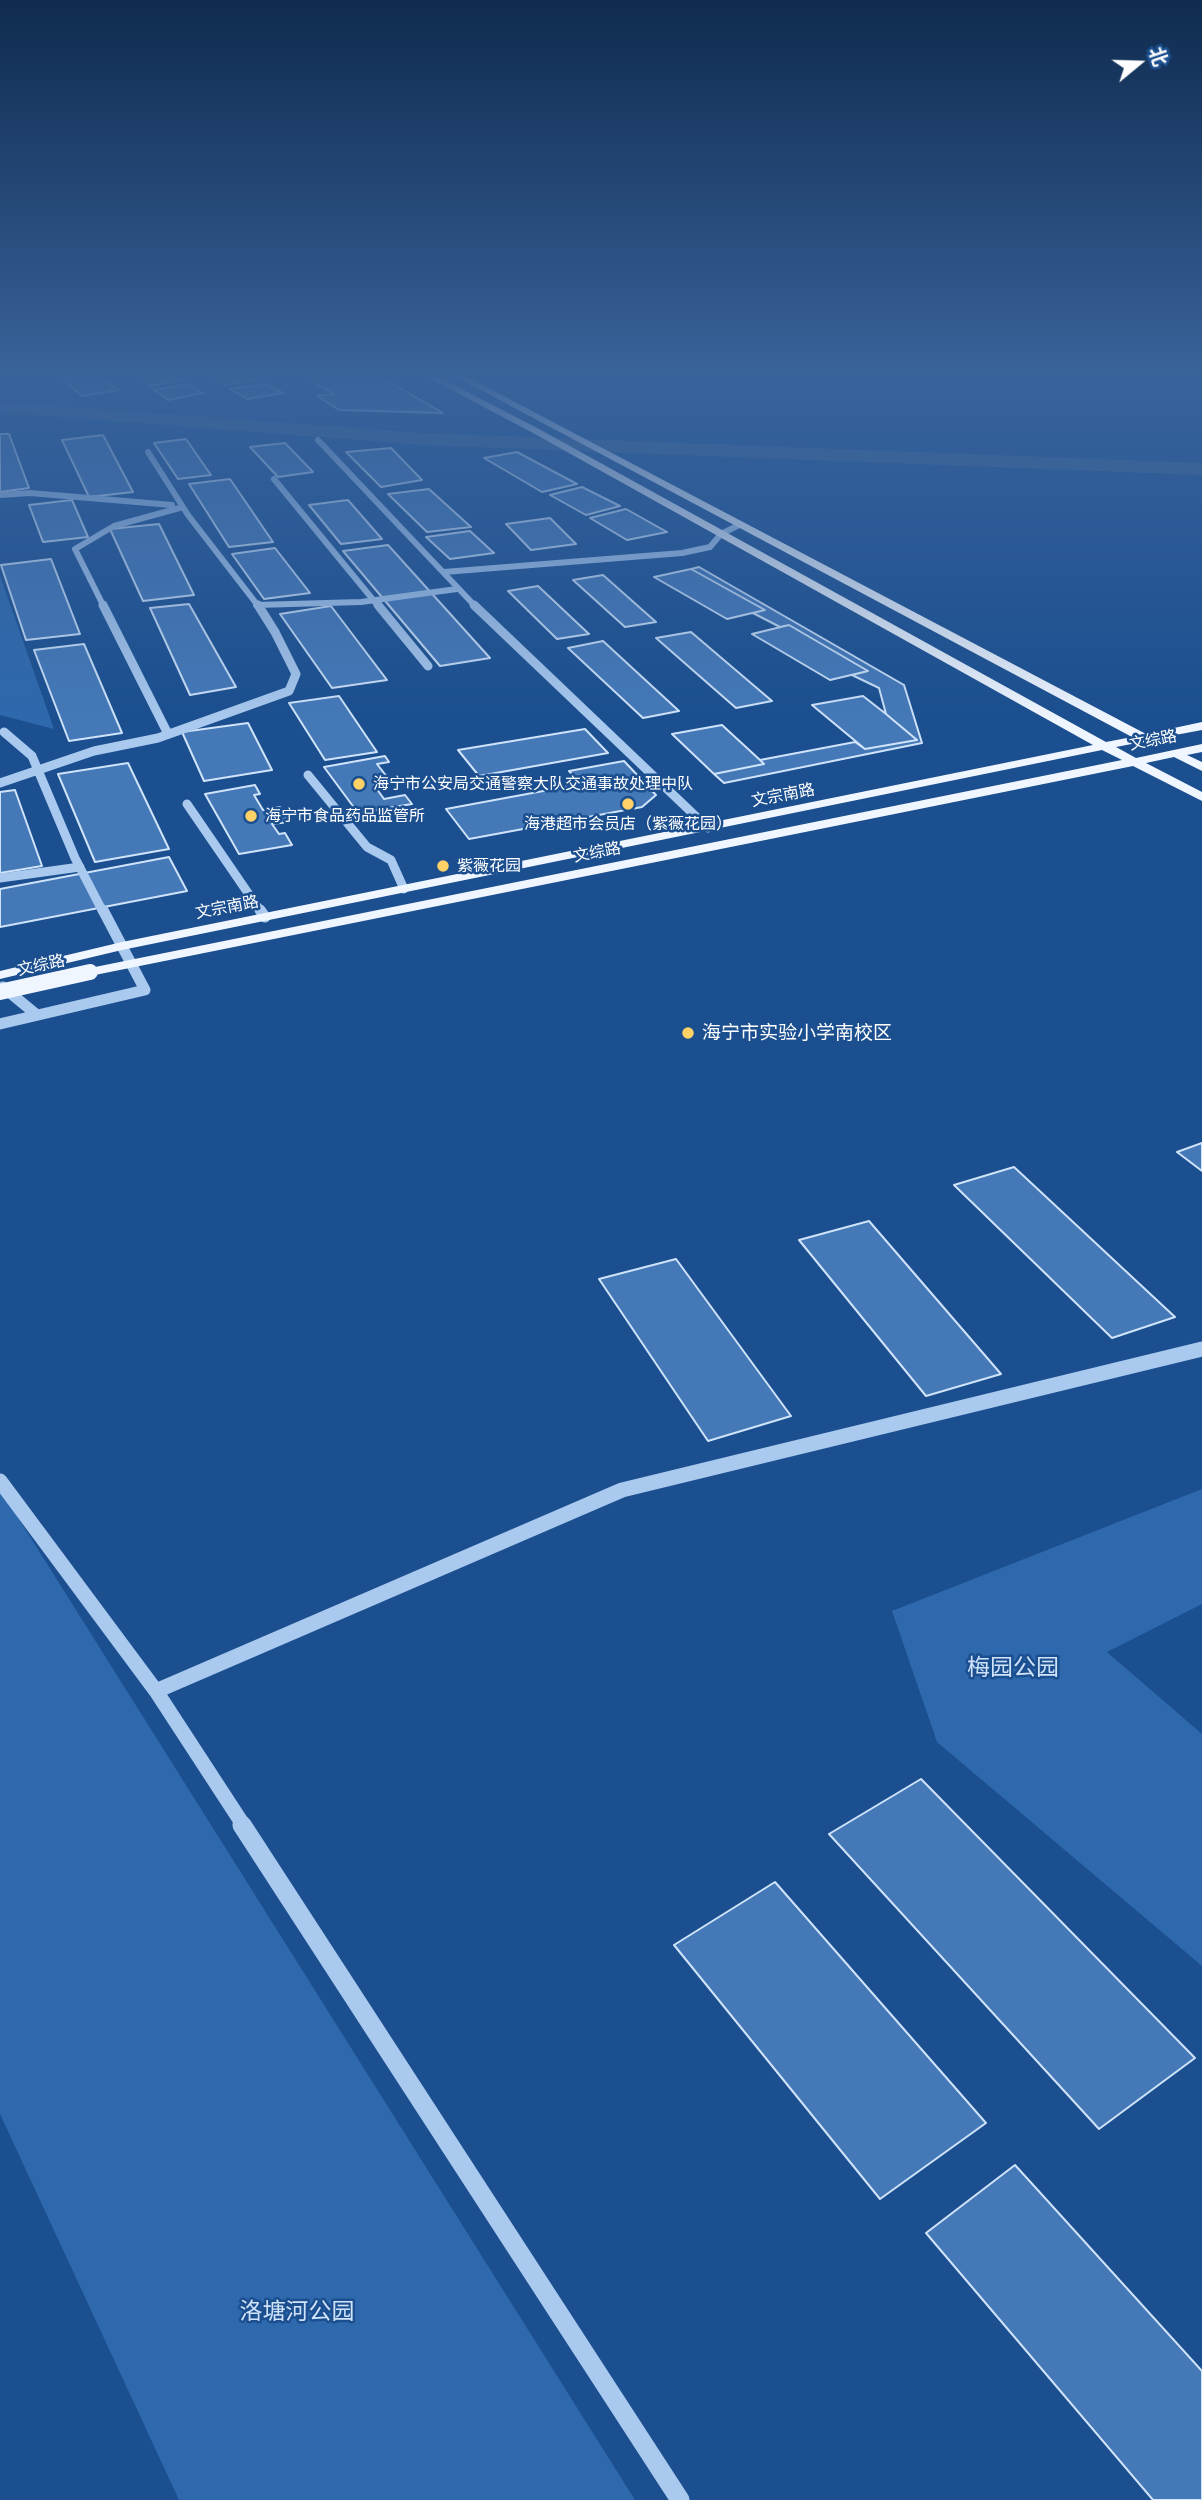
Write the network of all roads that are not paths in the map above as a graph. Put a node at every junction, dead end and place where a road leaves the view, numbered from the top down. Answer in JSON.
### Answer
{"nodes":[{"id":1,"x":172,"y":489,"type":"edge"},
{"id":2,"x":282,"y":489,"type":"edge"},
{"id":3,"x":364,"y":489,"type":"edge"},
{"id":4,"x":640,"y":489,"type":"edge"},
{"id":5,"x":671,"y":489,"type":"edge"},
{"id":6,"x":0,"y":495,"type":"edge"},
{"id":7,"x":183,"y":506,"type":"junction"},
{"id":8,"x":739,"y":525,"type":"junction"},
{"id":9,"x":721,"y":534,"type":"junction"},
{"id":10,"x":444,"y":572,"type":"junction"},
{"id":11,"x":457,"y":589,"type":"junction"},
{"id":12,"x":373,"y":600,"type":"junction"},
{"id":13,"x":256,"y":605,"type":"junction"},
{"id":14,"x":428,"y":666,"type":"dead end"},
{"id":15,"x":1202,"y":726,"type":"edge"},
{"id":16,"x":4,"y":733,"type":"dead end"},
{"id":17,"x":168,"y":734,"type":"junction"},
{"id":18,"x":1143,"y":737,"type":"junction"},
{"id":19,"x":1106,"y":747,"type":"junction"},
{"id":20,"x":1202,"y":748,"type":"edge"},
{"id":21,"x":1176,"y":754,"type":"junction"},
{"id":22,"x":1134,"y":762,"type":"junction"},
{"id":23,"x":1202,"y":767,"type":"edge"},
{"id":24,"x":38,"y":769,"type":"junction"},
{"id":25,"x":308,"y":775,"type":"dead end"},
{"id":26,"x":0,"y":783,"type":"edge"},
{"id":27,"x":1202,"y":797,"type":"edge"},
{"id":28,"x":187,"y":804,"type":"dead end"},
{"id":29,"x":708,"y":828,"type":"junction"},
{"id":30,"x":80,"y":867,"type":"junction"},
{"id":31,"x":0,"y":878,"type":"edge"},
{"id":32,"x":404,"y":889,"type":"junction"},
{"id":33,"x":265,"y":917,"type":"junction"},
{"id":34,"x":121,"y":946,"type":"junction"},
{"id":35,"x":131,"y":964,"type":"junction"},
{"id":36,"x":0,"y":975,"type":"edge"},
{"id":37,"x":0,"y":985,"type":"edge"},
{"id":38,"x":0,"y":992,"type":"edge"},
{"id":39,"x":37,"y":1015,"type":"junction"},
{"id":40,"x":0,"y":1024,"type":"edge"},
{"id":41,"x":1202,"y":1349,"type":"edge"},
{"id":42,"x":0,"y":1481,"type":"edge"},
{"id":43,"x":156,"y":1691,"type":"junction"},
{"id":44,"x":680,"y":2500,"type":"edge"}],
"edges":[{"from":1,"to":7,"type":"street"},
{"from":2,"to":12,"type":"street"},
{"from":3,"to":10,"type":"street"},
{"from":4,"to":9,"type":"main road"},
{"from":5,"to":8,"type":"main road"},
{"from":6,"to":7,"type":"street"},
{"from":7,"to":13,"type":"street"},
{"from":7,"to":17,"type":"street"},
{"from":8,"to":9,"type":"street"},
{"from":8,"to":18,"type":"main road"},
{"from":9,"to":10,"type":"street"},
{"from":9,"to":19,"type":"main road"},
{"from":10,"to":11,"type":"street"},
{"from":11,"to":12,"type":"street"},
{"from":11,"to":29,"type":"street"},
{"from":12,"to":13,"type":"street"},
{"from":12,"to":14,"type":"street"},
{"from":13,"to":17,"type":"street"},
{"from":15,"to":18,"type":"main road","name":"文宗南路"},
{"from":16,"to":24,"type":"street"},
{"from":17,"to":24,"type":"street"},
{"from":18,"to":19,"type":"main road","name":"文宗南路"},
{"from":18,"to":21,"type":"main road"},
{"from":19,"to":22,"type":"main road"},
{"from":19,"to":29,"type":"main road","name":"文宗南路"},
{"from":20,"to":21,"type":"main road","name":"文综路"},
{"from":21,"to":22,"type":"main road","name":"文综路"},
{"from":21,"to":23,"type":"main road"},
{"from":22,"to":27,"type":"main road"},
{"from":22,"to":35,"type":"main road","name":"文综路"},
{"from":24,"to":26,"type":"street"},
{"from":24,"to":30,"type":"street"},
{"from":25,"to":32,"type":"street"},
{"from":28,"to":33,"type":"street"},
{"from":29,"to":32,"type":"main road","name":"文宗南路"},
{"from":30,"to":31,"type":"street"},
{"from":30,"to":34,"type":"street"},
{"from":32,"to":33,"type":"main road","name":"文宗南路"},
{"from":33,"to":34,"type":"main road","name":"文宗南路"},
{"from":34,"to":35,"type":"street"},
{"from":34,"to":36,"type":"main road","name":"文宗南路"},
{"from":35,"to":38,"type":"main road","name":"文综路","bridge":true},
{"from":35,"to":39,"type":"street"},
{"from":37,"to":39,"type":"street"},
{"from":39,"to":40,"type":"street"},
{"from":41,"to":43,"type":"street"},
{"from":42,"to":43,"type":"street"},
{"from":43,"to":44,"type":"street"}]}
